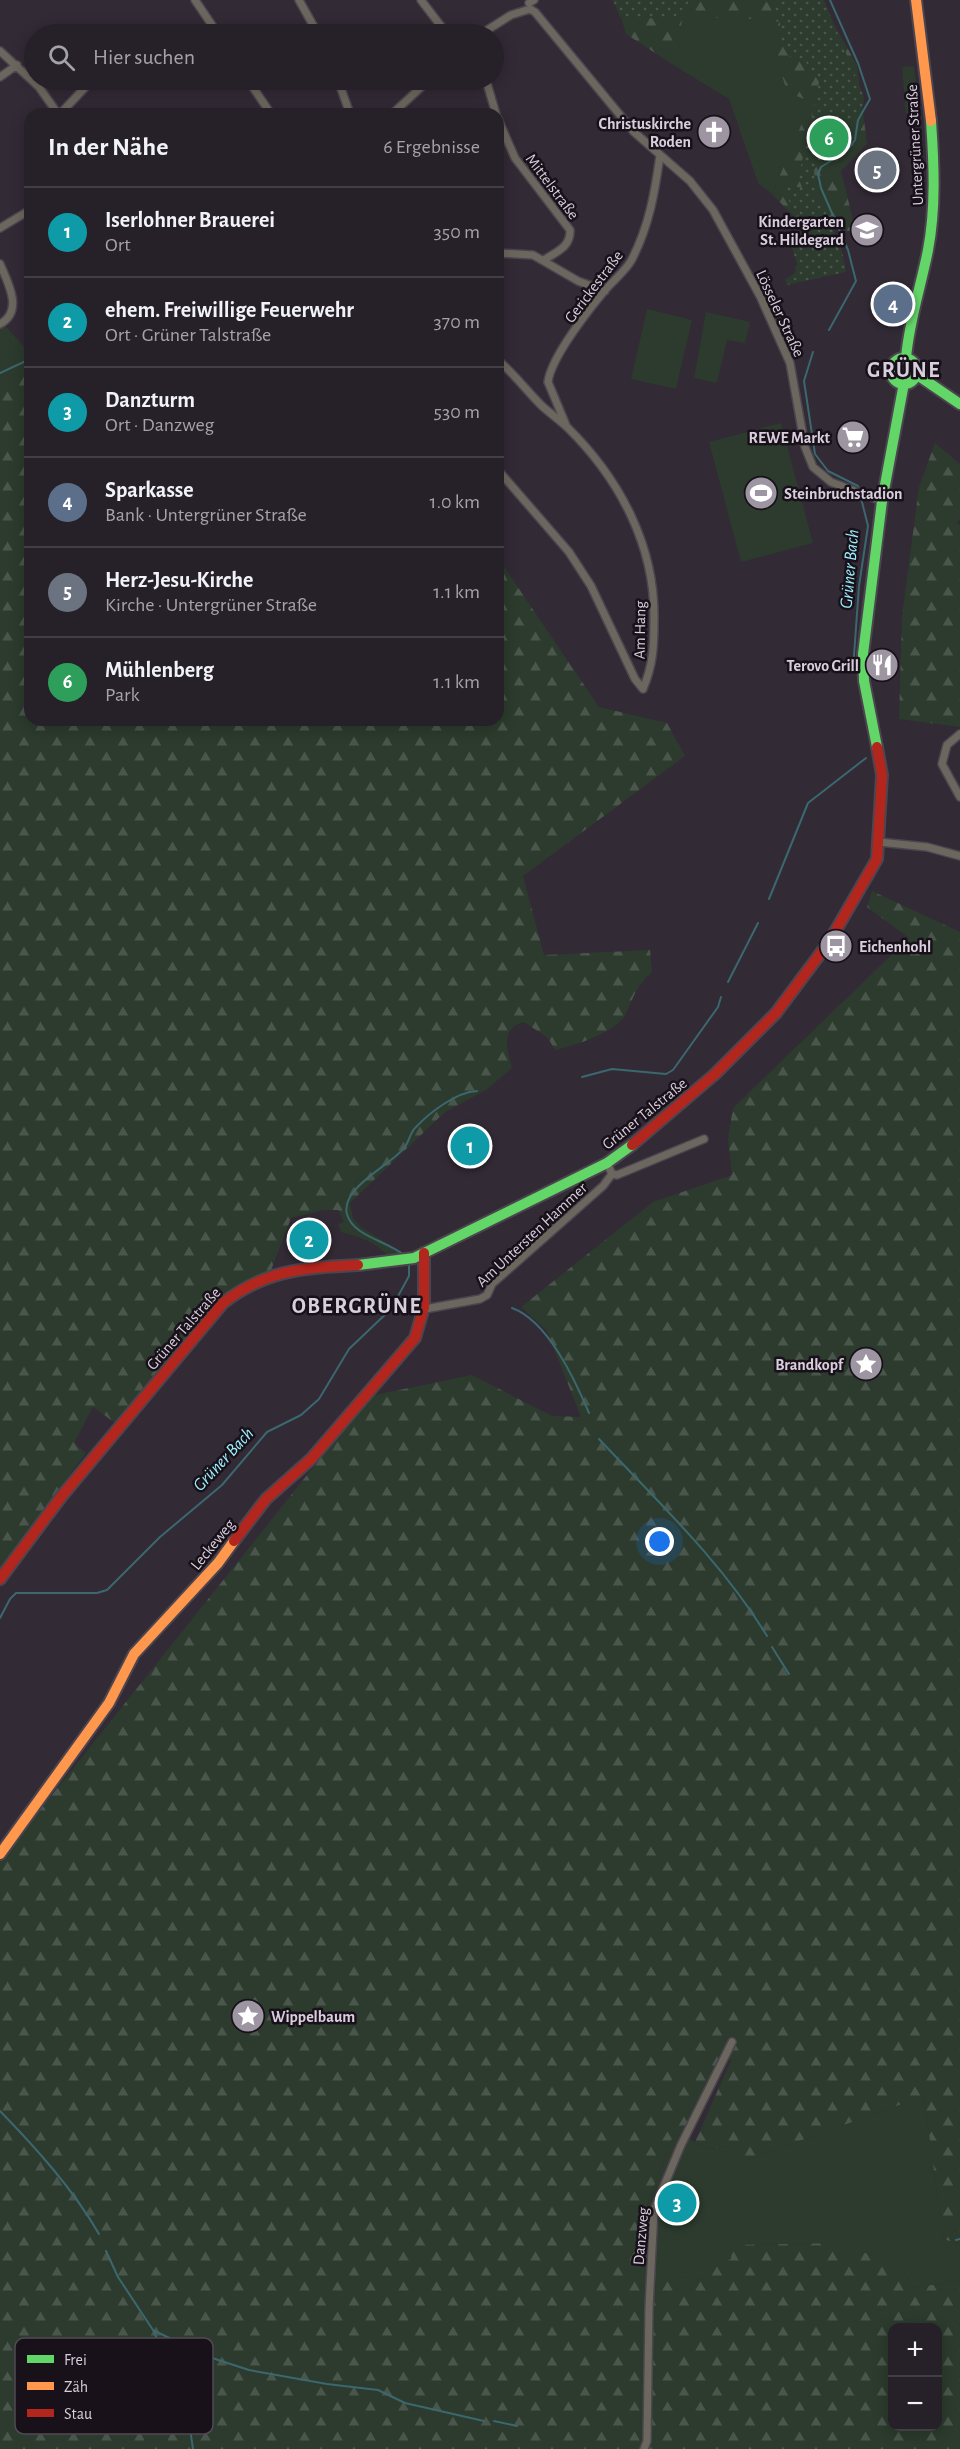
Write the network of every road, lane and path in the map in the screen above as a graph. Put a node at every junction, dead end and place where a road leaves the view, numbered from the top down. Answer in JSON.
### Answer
{"nodes":[{"id":1,"x":195,"y":0,"type":"edge"},
{"id":2,"x":298,"y":0,"type":"edge"},
{"id":3,"x":421,"y":0,"type":"edge"},
{"id":4,"x":916,"y":0,"type":"edge"},
{"id":5,"x":530,"y":3,"type":"edge"},
{"id":6,"x":211,"y":24,"type":"edge"},
{"id":7,"x":312,"y":24,"type":"edge"},
{"id":8,"x":439,"y":24,"type":"edge"},
{"id":9,"x":497,"y":24,"type":"edge"},
{"id":10,"x":0,"y":51,"type":"edge"},
{"id":11,"x":17,"y":65,"type":"junction"},
{"id":12,"x":24,"y":72,"type":"edge"},
{"id":13,"x":0,"y":77,"type":"edge"},
{"id":14,"x":41,"y":90,"type":"edge"},
{"id":15,"x":82,"y":90,"type":"edge"},
{"id":16,"x":255,"y":90,"type":"edge"},
{"id":17,"x":342,"y":90,"type":"edge"},
{"id":18,"x":418,"y":90,"type":"edge"},
{"id":19,"x":489,"y":90,"type":"edge"},
{"id":20,"x":55,"y":108,"type":"edge"},
{"id":21,"x":65,"y":108,"type":"edge"},
{"id":22,"x":267,"y":108,"type":"edge"},
{"id":23,"x":348,"y":108,"type":"edge"},
{"id":24,"x":399,"y":108,"type":"edge"},
{"id":25,"x":494,"y":108,"type":"edge"},
{"id":26,"x":504,"y":133,"type":"edge"},
{"id":27,"x":660,"y":155,"type":"junction"},
{"id":28,"x":24,"y":214,"type":"edge"},
{"id":29,"x":0,"y":228,"type":"edge"},
{"id":30,"x":504,"y":253,"type":"edge"},
{"id":31,"x":544,"y":260,"type":"junction"},
{"id":32,"x":0,"y":264,"type":"edge"},
{"id":33,"x":605,"y":291,"type":"junction"},
{"id":34,"x":0,"y":324,"type":"edge"},
{"id":35,"x":906,"y":358,"type":"junction"},
{"id":36,"x":504,"y":366,"type":"edge"},
{"id":37,"x":916,"y":374,"type":"junction"},
{"id":38,"x":904,"y":383,"type":"junction"},
{"id":39,"x":960,"y":404,"type":"edge"},
{"id":40,"x":567,"y":427,"type":"junction"},
{"id":41,"x":504,"y":477,"type":"edge"},
{"id":42,"x":882,"y":501,"type":"junction"},
{"id":43,"x":960,"y":734,"type":"edge"},
{"id":44,"x":960,"y":797,"type":"edge"},
{"id":45,"x":879,"y":843,"type":"junction"},
{"id":46,"x":960,"y":856,"type":"edge"},
{"id":47,"x":704,"y":1139,"type":"dead end"},
{"id":48,"x":607,"y":1163,"type":"junction"},
{"id":49,"x":612,"y":1174,"type":"junction"},
{"id":50,"x":419,"y":1256,"type":"junction"},
{"id":51,"x":425,"y":1309,"type":"junction"},
{"id":52,"x":0,"y":1578,"type":"edge"},
{"id":53,"x":0,"y":1854,"type":"edge"},
{"id":54,"x":732,"y":2042,"type":"dead end"},
{"id":55,"x":644,"y":2449,"type":"edge"}],
"edges":[{"from":1,"to":6,"type":"street"},
{"from":2,"to":7,"type":"street"},
{"from":3,"to":8,"type":"street"},
{"from":4,"to":35,"type":"main road","name":"Untergrüner Straße"},
{"from":5,"to":9,"type":"street","name":"Lösseler Straße"},
{"from":5,"to":27,"type":"street","name":"Lösseler Straße"},
{"from":10,"to":11,"type":"street"},
{"from":11,"to":12,"type":"street"},
{"from":11,"to":13,"type":"street"},
{"from":14,"to":20,"type":"street"},
{"from":15,"to":21,"type":"street"},
{"from":16,"to":22,"type":"street"},
{"from":17,"to":23,"type":"street"},
{"from":18,"to":24,"type":"street"},
{"from":19,"to":25,"type":"street"},
{"from":26,"to":31,"type":"street","name":"Mittelstraße"},
{"from":27,"to":33,"type":"street","name":"Gerickestraße"},
{"from":27,"to":42,"type":"street","name":"Lösseler Straße"},
{"from":28,"to":29,"type":"street"},
{"from":30,"to":31,"type":"street"},
{"from":31,"to":33,"type":"street"},
{"from":32,"to":34,"type":"street"},
{"from":33,"to":40,"type":"street","name":"Gerickestraße"},
{"from":35,"to":37,"type":"main road"},
{"from":35,"to":38,"type":"main road"},
{"from":36,"to":40,"type":"street","name":"Am Hang"},
{"from":37,"to":38,"type":"main road"},
{"from":37,"to":39,"type":"main road"},
{"from":38,"to":42,"type":"main road","name":"Grüner Talstraße"},
{"from":40,"to":41,"type":"street","name":"Am Hang"},
{"from":42,"to":45,"type":"main road","name":"Grüner Talstraße"},
{"from":43,"to":44,"type":"street"},
{"from":45,"to":46,"type":"street"},
{"from":45,"to":48,"type":"main road","name":"Grüner Talstraße"},
{"from":47,"to":49,"type":"street"},
{"from":48,"to":49,"type":"street"},
{"from":48,"to":50,"type":"main road","name":"Grüner Talstraße"},
{"from":49,"to":51,"type":"street","name":"Am Untersten Hammer"},
{"from":50,"to":51,"type":"main road","name":"Leckeweg"},
{"from":50,"to":52,"type":"main road","name":"Grüner Talstraße"},
{"from":51,"to":53,"type":"main road","name":"Leckeweg"},
{"from":54,"to":55,"type":"street","name":"Danzweg"}]}
